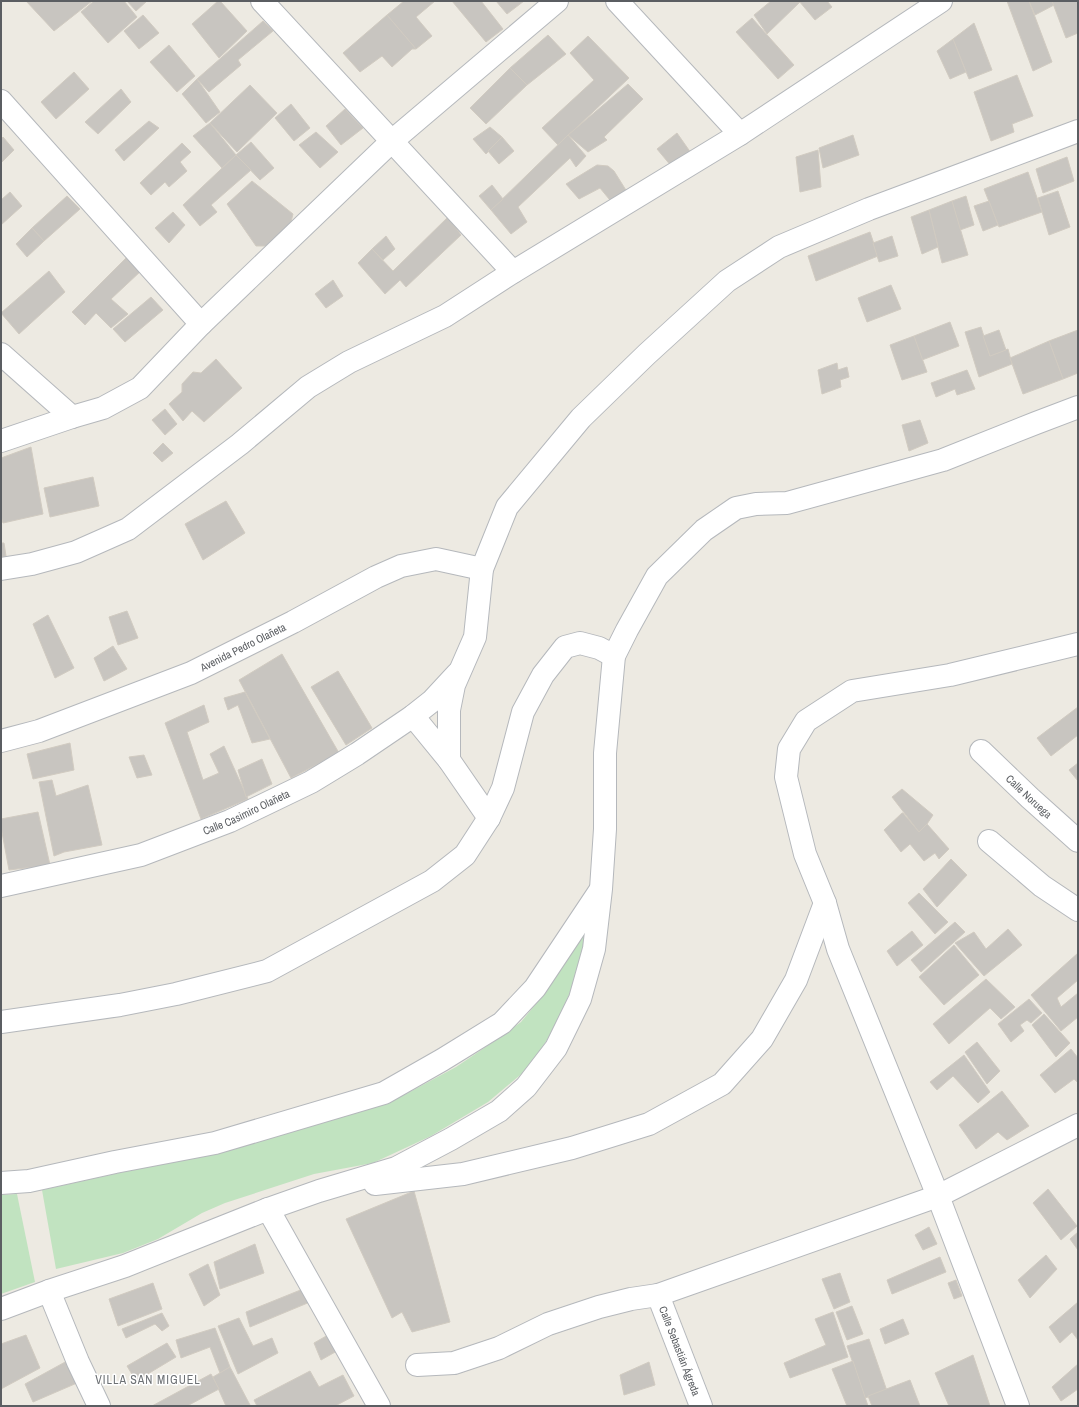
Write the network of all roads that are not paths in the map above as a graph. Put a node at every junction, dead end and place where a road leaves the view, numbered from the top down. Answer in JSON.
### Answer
{"nodes":[{"id":1,"x":262,"y":1,"type":"edge"},
{"id":2,"x":557,"y":1,"type":"edge"},
{"id":3,"x":617,"y":1,"type":"edge"},
{"id":4,"x":941,"y":1,"type":"edge"},
{"id":5,"x":1,"y":101,"type":"edge"},
{"id":6,"x":1078,"y":131,"type":"edge"},
{"id":7,"x":740,"y":134,"type":"junction"},
{"id":8,"x":392,"y":141,"type":"junction"},
{"id":9,"x":513,"y":272,"type":"junction"},
{"id":10,"x":200,"y":324,"type":"junction"},
{"id":11,"x":1,"y":354,"type":"edge"},
{"id":12,"x":1078,"y":408,"type":"edge"},
{"id":13,"x":72,"y":417,"type":"junction"},
{"id":14,"x":1,"y":441,"type":"edge"},
{"id":15,"x":1,"y":569,"type":"edge"},
{"id":16,"x":482,"y":569,"type":"junction"},
{"id":17,"x":1078,"y":644,"type":"edge"},
{"id":18,"x":614,"y":656,"type":"junction"},
{"id":19,"x":459,"y":672,"type":"junction"},
{"id":20,"x":413,"y":716,"type":"junction"},
{"id":21,"x":1,"y":741,"type":"edge"},
{"id":22,"x":981,"y":750,"type":"dead end"},
{"id":23,"x":449,"y":760,"type":"junction"},
{"id":24,"x":489,"y":818,"type":"junction"},
{"id":25,"x":989,"y":841,"type":"dead end"},
{"id":26,"x":1078,"y":841,"type":"edge"},
{"id":27,"x":1,"y":886,"type":"edge"},
{"id":28,"x":601,"y":889,"type":"junction"},
{"id":29,"x":825,"y":902,"type":"junction"},
{"id":30,"x":1078,"y":910,"type":"edge"},
{"id":31,"x":1,"y":1022,"type":"edge"},
{"id":32,"x":1078,"y":1125,"type":"edge"},
{"id":33,"x":1,"y":1183,"type":"edge"},
{"id":34,"x":319,"y":1191,"type":"junction"},
{"id":35,"x":938,"y":1196,"type":"junction"},
{"id":36,"x":268,"y":1209,"type":"junction"},
{"id":37,"x":50,"y":1291,"type":"junction"},
{"id":38,"x":658,"y":1295,"type":"junction"},
{"id":39,"x":1,"y":1309,"type":"edge"},
{"id":40,"x":417,"y":1365,"type":"dead end"},
{"id":41,"x":99,"y":1406,"type":"edge"},
{"id":42,"x":378,"y":1406,"type":"edge"},
{"id":43,"x":701,"y":1406,"type":"edge"},
{"id":44,"x":1018,"y":1406,"type":"edge"}],
"edges":[{"from":1,"to":8,"type":"street"},
{"from":2,"to":8,"type":"street"},
{"from":3,"to":7,"type":"street"},
{"from":4,"to":7,"type":"street"},
{"from":5,"to":10,"type":"street"},
{"from":6,"to":16,"type":"street"},
{"from":7,"to":9,"type":"street"},
{"from":8,"to":9,"type":"street"},
{"from":8,"to":10,"type":"street"},
{"from":9,"to":15,"type":"street"},
{"from":10,"to":13,"type":"street"},
{"from":11,"to":13,"type":"street"},
{"from":12,"to":18,"type":"street"},
{"from":13,"to":14,"type":"street"},
{"from":16,"to":19,"type":"street"},
{"from":16,"to":21,"type":"street","name":"Avenida Pedro Olañeta"},
{"from":17,"to":29,"type":"street"},
{"from":18,"to":24,"type":"street"},
{"from":18,"to":28,"type":"street"},
{"from":19,"to":20,"type":"street","name":"Calle Casimiro Olañeta"},
{"from":19,"to":23,"type":"street"},
{"from":20,"to":23,"type":"street"},
{"from":20,"to":27,"type":"street","name":"Calle Casimiro Olañeta"},
{"from":22,"to":26,"type":"street","name":"Calle Noruega"},
{"from":23,"to":24,"type":"street"},
{"from":24,"to":31,"type":"street"},
{"from":25,"to":30,"type":"street"},
{"from":28,"to":33,"type":"street"},
{"from":28,"to":34,"type":"street"},
{"from":29,"to":34,"type":"street"},
{"from":29,"to":35,"type":"street"},
{"from":32,"to":35,"type":"street"},
{"from":34,"to":36,"type":"street"},
{"from":35,"to":38,"type":"street"},
{"from":35,"to":44,"type":"street"},
{"from":36,"to":37,"type":"street"},
{"from":36,"to":42,"type":"street"},
{"from":37,"to":39,"type":"street"},
{"from":37,"to":41,"type":"street"},
{"from":38,"to":40,"type":"street"},
{"from":38,"to":43,"type":"street","name":"Calle Sebastián Ágreda"}]}
